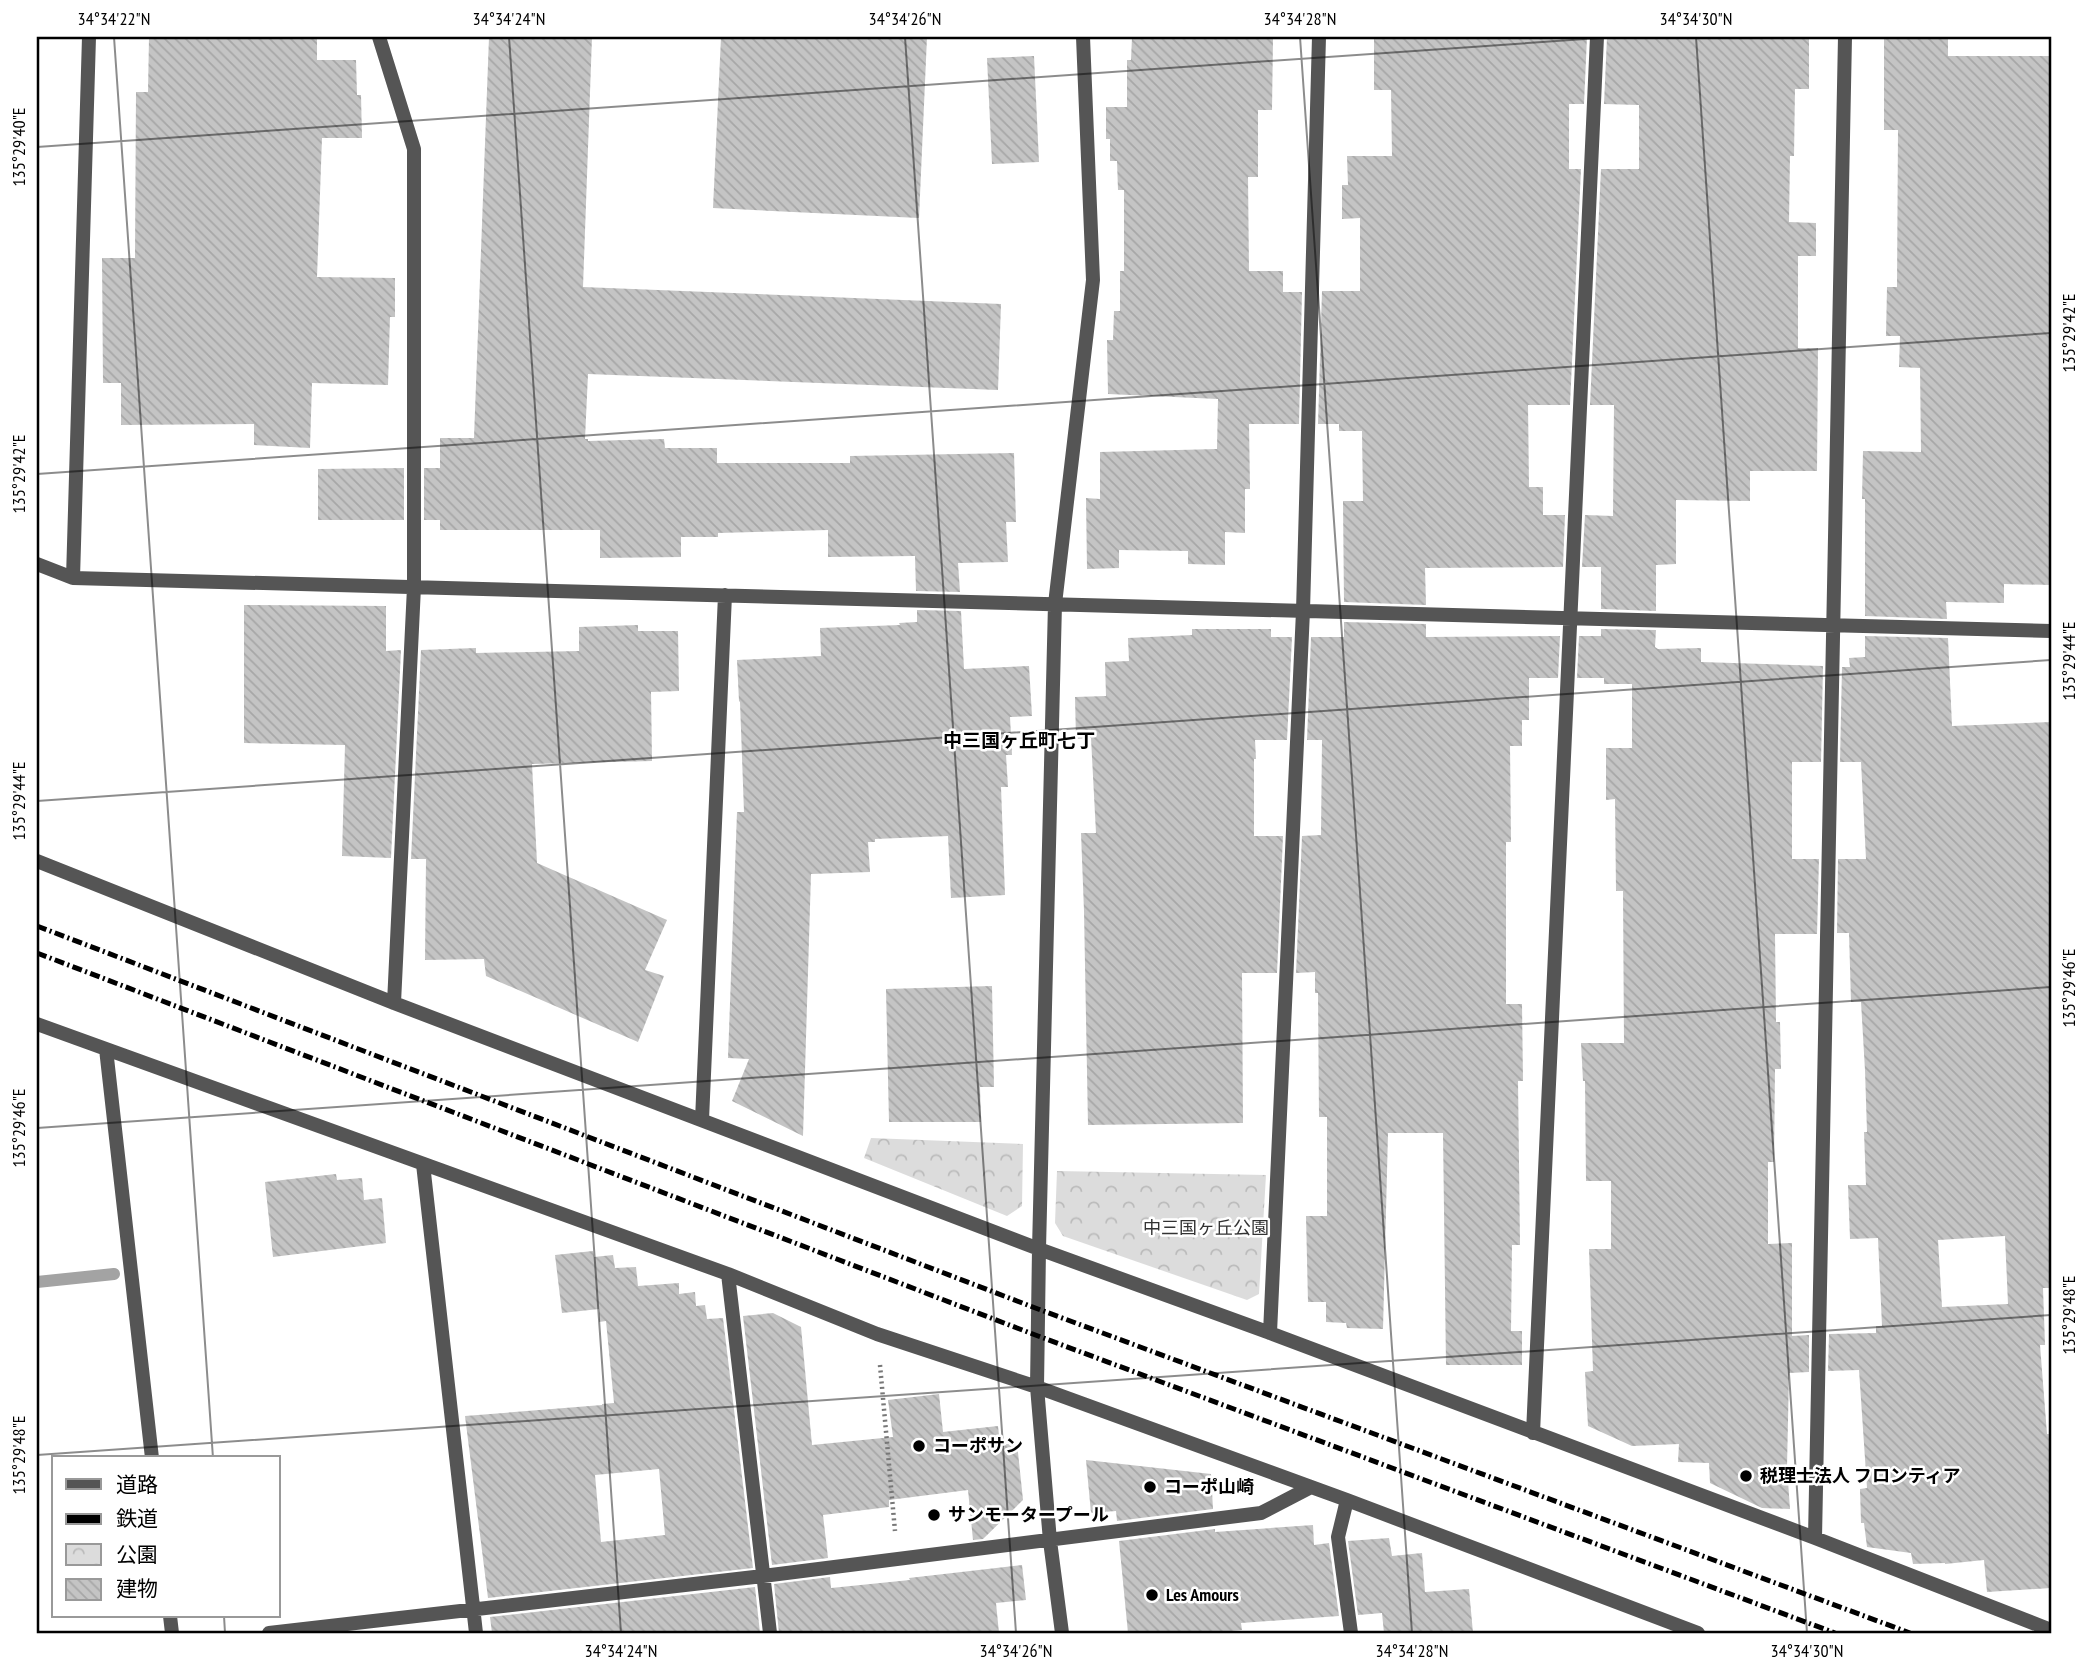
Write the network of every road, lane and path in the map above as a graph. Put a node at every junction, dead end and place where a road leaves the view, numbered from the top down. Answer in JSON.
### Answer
{"nodes":[{"id":1,"x":89,"y":37,"type":"edge"},
{"id":2,"x":379,"y":37,"type":"edge"},
{"id":3,"x":1083,"y":37,"type":"edge"},
{"id":4,"x":1319,"y":37,"type":"edge"},
{"id":5,"x":1597,"y":37,"type":"edge"},
{"id":6,"x":1845,"y":37,"type":"edge"},
{"id":7,"x":37,"y":564,"type":"edge"},
{"id":8,"x":73,"y":578,"type":"junction"},
{"id":9,"x":414,"y":587,"type":"junction"},
{"id":10,"x":725,"y":595,"type":"junction"},
{"id":11,"x":1055,"y":604,"type":"junction"},
{"id":12,"x":1303,"y":611,"type":"junction"},
{"id":13,"x":1570,"y":618,"type":"junction"},
{"id":14,"x":1833,"y":626,"type":"junction"},
{"id":15,"x":2051,"y":631,"type":"edge"},
{"id":16,"x":37,"y":861,"type":"edge"},
{"id":17,"x":394,"y":1003,"type":"junction"},
{"id":18,"x":37,"y":1024,"type":"edge"},
{"id":19,"x":106,"y":1049,"type":"junction"},
{"id":20,"x":702,"y":1120,"type":"junction"},
{"id":21,"x":423,"y":1164,"type":"junction"},
{"id":22,"x":1039,"y":1249,"type":"junction"},
{"id":23,"x":728,"y":1274,"type":"junction"},
{"id":24,"x":877,"y":1334,"type":"junction"},
{"id":25,"x":1270,"y":1334,"type":"junction"},
{"id":26,"x":1037,"y":1387,"type":"junction"},
{"id":27,"x":1533,"y":1433,"type":"junction"},
{"id":28,"x":152,"y":1456,"type":"edge"},
{"id":29,"x":1311,"y":1487,"type":"junction"},
{"id":30,"x":1347,"y":1500,"type":"junction"},
{"id":31,"x":1815,"y":1538,"type":"junction"},
{"id":32,"x":1051,"y":1541,"type":"junction"},
{"id":33,"x":897,"y":1560,"type":"junction"},
{"id":34,"x":763,"y":1576,"type":"junction"},
{"id":35,"x":473,"y":1611,"type":"junction"},
{"id":36,"x":1654,"y":1618,"type":"junction"},
{"id":37,"x":2051,"y":1630,"type":"edge"},
{"id":38,"x":269,"y":1633,"type":"edge"},
{"id":39,"x":476,"y":1633,"type":"edge"},
{"id":40,"x":770,"y":1633,"type":"edge"},
{"id":41,"x":1062,"y":1633,"type":"edge"},
{"id":42,"x":1351,"y":1633,"type":"edge"},
{"id":43,"x":1655,"y":1633,"type":"edge"},
{"id":44,"x":1698,"y":1633,"type":"edge"}],
"edges":[{"from":1,"to":8,"type":"street"},
{"from":2,"to":9,"type":"street"},
{"from":3,"to":11,"type":"street"},
{"from":4,"to":12,"type":"street"},
{"from":5,"to":13,"type":"street"},
{"from":6,"to":14,"type":"street"},
{"from":7,"to":8,"type":"street"},
{"from":8,"to":9,"type":"street"},
{"from":9,"to":10,"type":"street"},
{"from":9,"to":17,"type":"street"},
{"from":10,"to":11,"type":"street"},
{"from":10,"to":20,"type":"street"},
{"from":11,"to":12,"type":"street"},
{"from":11,"to":22,"type":"street"},
{"from":12,"to":13,"type":"street"},
{"from":12,"to":25,"type":"street"},
{"from":13,"to":14,"type":"street"},
{"from":13,"to":27,"type":"street"},
{"from":14,"to":15,"type":"street"},
{"from":14,"to":31,"type":"street"},
{"from":16,"to":17,"type":"street"},
{"from":17,"to":20,"type":"street"},
{"from":18,"to":19,"type":"street"},
{"from":19,"to":21,"type":"street"},
{"from":19,"to":28,"type":"street"},
{"from":20,"to":22,"type":"street"},
{"from":21,"to":23,"type":"street"},
{"from":21,"to":35,"type":"street"},
{"from":22,"to":25,"type":"street"},
{"from":22,"to":26,"type":"street"},
{"from":23,"to":24,"type":"street"},
{"from":23,"to":34,"type":"street"},
{"from":24,"to":26,"type":"street"},
{"from":24,"to":33,"type":"path"},
{"from":25,"to":27,"type":"street"},
{"from":26,"to":29,"type":"street"},
{"from":26,"to":32,"type":"street"},
{"from":27,"to":31,"type":"street"},
{"from":29,"to":30,"type":"street"},
{"from":29,"to":32,"type":"street"},
{"from":30,"to":36,"type":"street"},
{"from":30,"to":42,"type":"street"},
{"from":31,"to":37,"type":"street"},
{"from":32,"to":33,"type":"street"},
{"from":32,"to":41,"type":"street"},
{"from":33,"to":34,"type":"street"},
{"from":34,"to":35,"type":"street"},
{"from":34,"to":40,"type":"street"},
{"from":35,"to":38,"type":"street"},
{"from":35,"to":39,"type":"street"},
{"from":36,"to":43,"type":"street"},
{"from":36,"to":44,"type":"street"}]}
